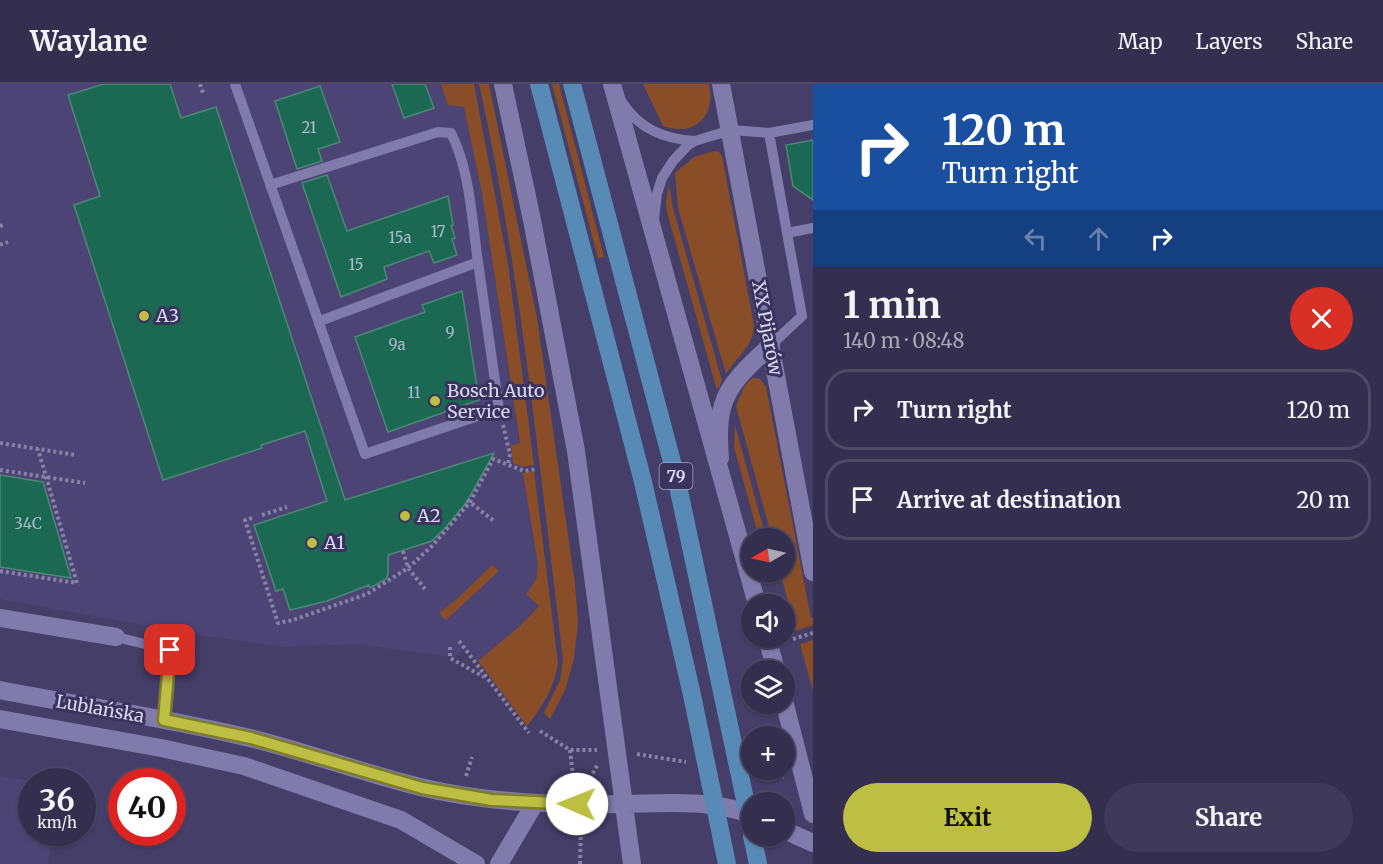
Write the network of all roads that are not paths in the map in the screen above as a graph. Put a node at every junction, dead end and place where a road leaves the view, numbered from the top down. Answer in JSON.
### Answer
{"nodes":[{"id":1,"x":235,"y":84,"type":"edge"},
{"id":2,"x":503,"y":84,"type":"edge"},
{"id":3,"x":539,"y":84,"type":"edge"},
{"id":4,"x":572,"y":84,"type":"edge"},
{"id":5,"x":721,"y":84,"type":"edge"},
{"id":6,"x":613,"y":86,"type":"edge"},
{"id":7,"x":813,"y":125,"type":"edge"},
{"id":8,"x":730,"y":130,"type":"junction"},
{"id":9,"x":769,"y":133,"type":"junction"},
{"id":10,"x":695,"y":141,"type":"junction"},
{"id":11,"x":270,"y":185,"type":"junction"},
{"id":12,"x":807,"y":229,"type":"edge"},
{"id":13,"x":787,"y":232,"type":"junction"},
{"id":14,"x":656,"y":240,"type":"junction"},
{"id":15,"x":804,"y":243,"type":"dead end"},
{"id":16,"x":478,"y":262,"type":"junction"},
{"id":17,"x":807,"y":315,"type":"edge"},
{"id":18,"x":320,"y":321,"type":"junction"},
{"id":19,"x":771,"y":345,"type":"junction"},
{"id":20,"x":723,"y":484,"type":"junction"},
{"id":21,"x":813,"y":572,"type":"edge"},
{"id":22,"x":754,"y":594,"type":"edge"},
{"id":23,"x":0,"y":618,"type":"edge"},
{"id":24,"x":116,"y":637,"type":"joint"},
{"id":25,"x":0,"y":690,"type":"edge"},
{"id":26,"x":787,"y":714,"type":"edge"},
{"id":27,"x":0,"y":719,"type":"edge"},
{"id":28,"x":164,"y":720,"type":"junction"},
{"id":29,"x":743,"y":792,"type":"edge"},
{"id":30,"x":535,"y":804,"type":"junction"},
{"id":31,"x":623,"y":804,"type":"junction"},
{"id":32,"x":741,"y":810,"type":"edge"},
{"id":33,"x":813,"y":814,"type":"edge"},
{"id":34,"x":795,"y":835,"type":"edge"},
{"id":35,"x":813,"y":843,"type":"edge"},
{"id":36,"x":754,"y":846,"type":"edge"},
{"id":37,"x":476,"y":864,"type":"edge"},
{"id":38,"x":499,"y":864,"type":"edge"},
{"id":39,"x":632,"y":864,"type":"edge"},
{"id":40,"x":727,"y":864,"type":"edge"},
{"id":41,"x":758,"y":864,"type":"edge"}],
"edges":[{"from":1,"to":11,"type":"lane"},
{"from":2,"to":31,"type":"street"},
{"from":3,"to":40,"type":"main road","number":"79"},
{"from":4,"to":29,"type":"main road","number":"79"},
{"from":5,"to":8,"type":"street","name":"XX Pijarów"},
{"from":6,"to":10,"type":"lane"},
{"from":6,"to":14,"type":"street"},
{"from":7,"to":9,"type":"lane"},
{"from":8,"to":9,"type":"lane"},
{"from":8,"to":10,"type":"lane"},
{"from":8,"to":19,"type":"street","name":"XX Pijarów"},
{"from":9,"to":13,"type":"lane"},
{"from":10,"to":14,"type":"lane"},
{"from":11,"to":16,"type":"lane"},
{"from":11,"to":18,"type":"lane"},
{"from":12,"to":13,"type":"lane"},
{"from":12,"to":15,"type":"lane"},
{"from":13,"to":17,"type":"lane"},
{"from":14,"to":20,"type":"street"},
{"from":16,"to":18,"type":"lane"},
{"from":16,"to":18,"type":"lane"},
{"from":17,"to":19,"type":"lane"},
{"from":19,"to":20,"type":"street"},
{"from":19,"to":21,"type":"street","name":"XX Pijarów"},
{"from":20,"to":22,"type":"street"},
{"from":23,"to":24,"type":"street"},
{"from":24,"to":28,"type":"lane"},
{"from":25,"to":28,"type":"street","name":"Lublańska"},
{"from":26,"to":33,"type":"street"},
{"from":27,"to":37,"type":"street","name":"Lublańska"},
{"from":28,"to":30,"type":"street","name":"Lublańska"},
{"from":30,"to":31,"type":"street","name":"Lublańska"},
{"from":30,"to":38,"type":"street"},
{"from":31,"to":32,"type":"street","name":"Lublańska"},
{"from":31,"to":39,"type":"street"},
{"from":34,"to":35,"type":"street"},
{"from":36,"to":41,"type":"main road","number":"79"}]}
